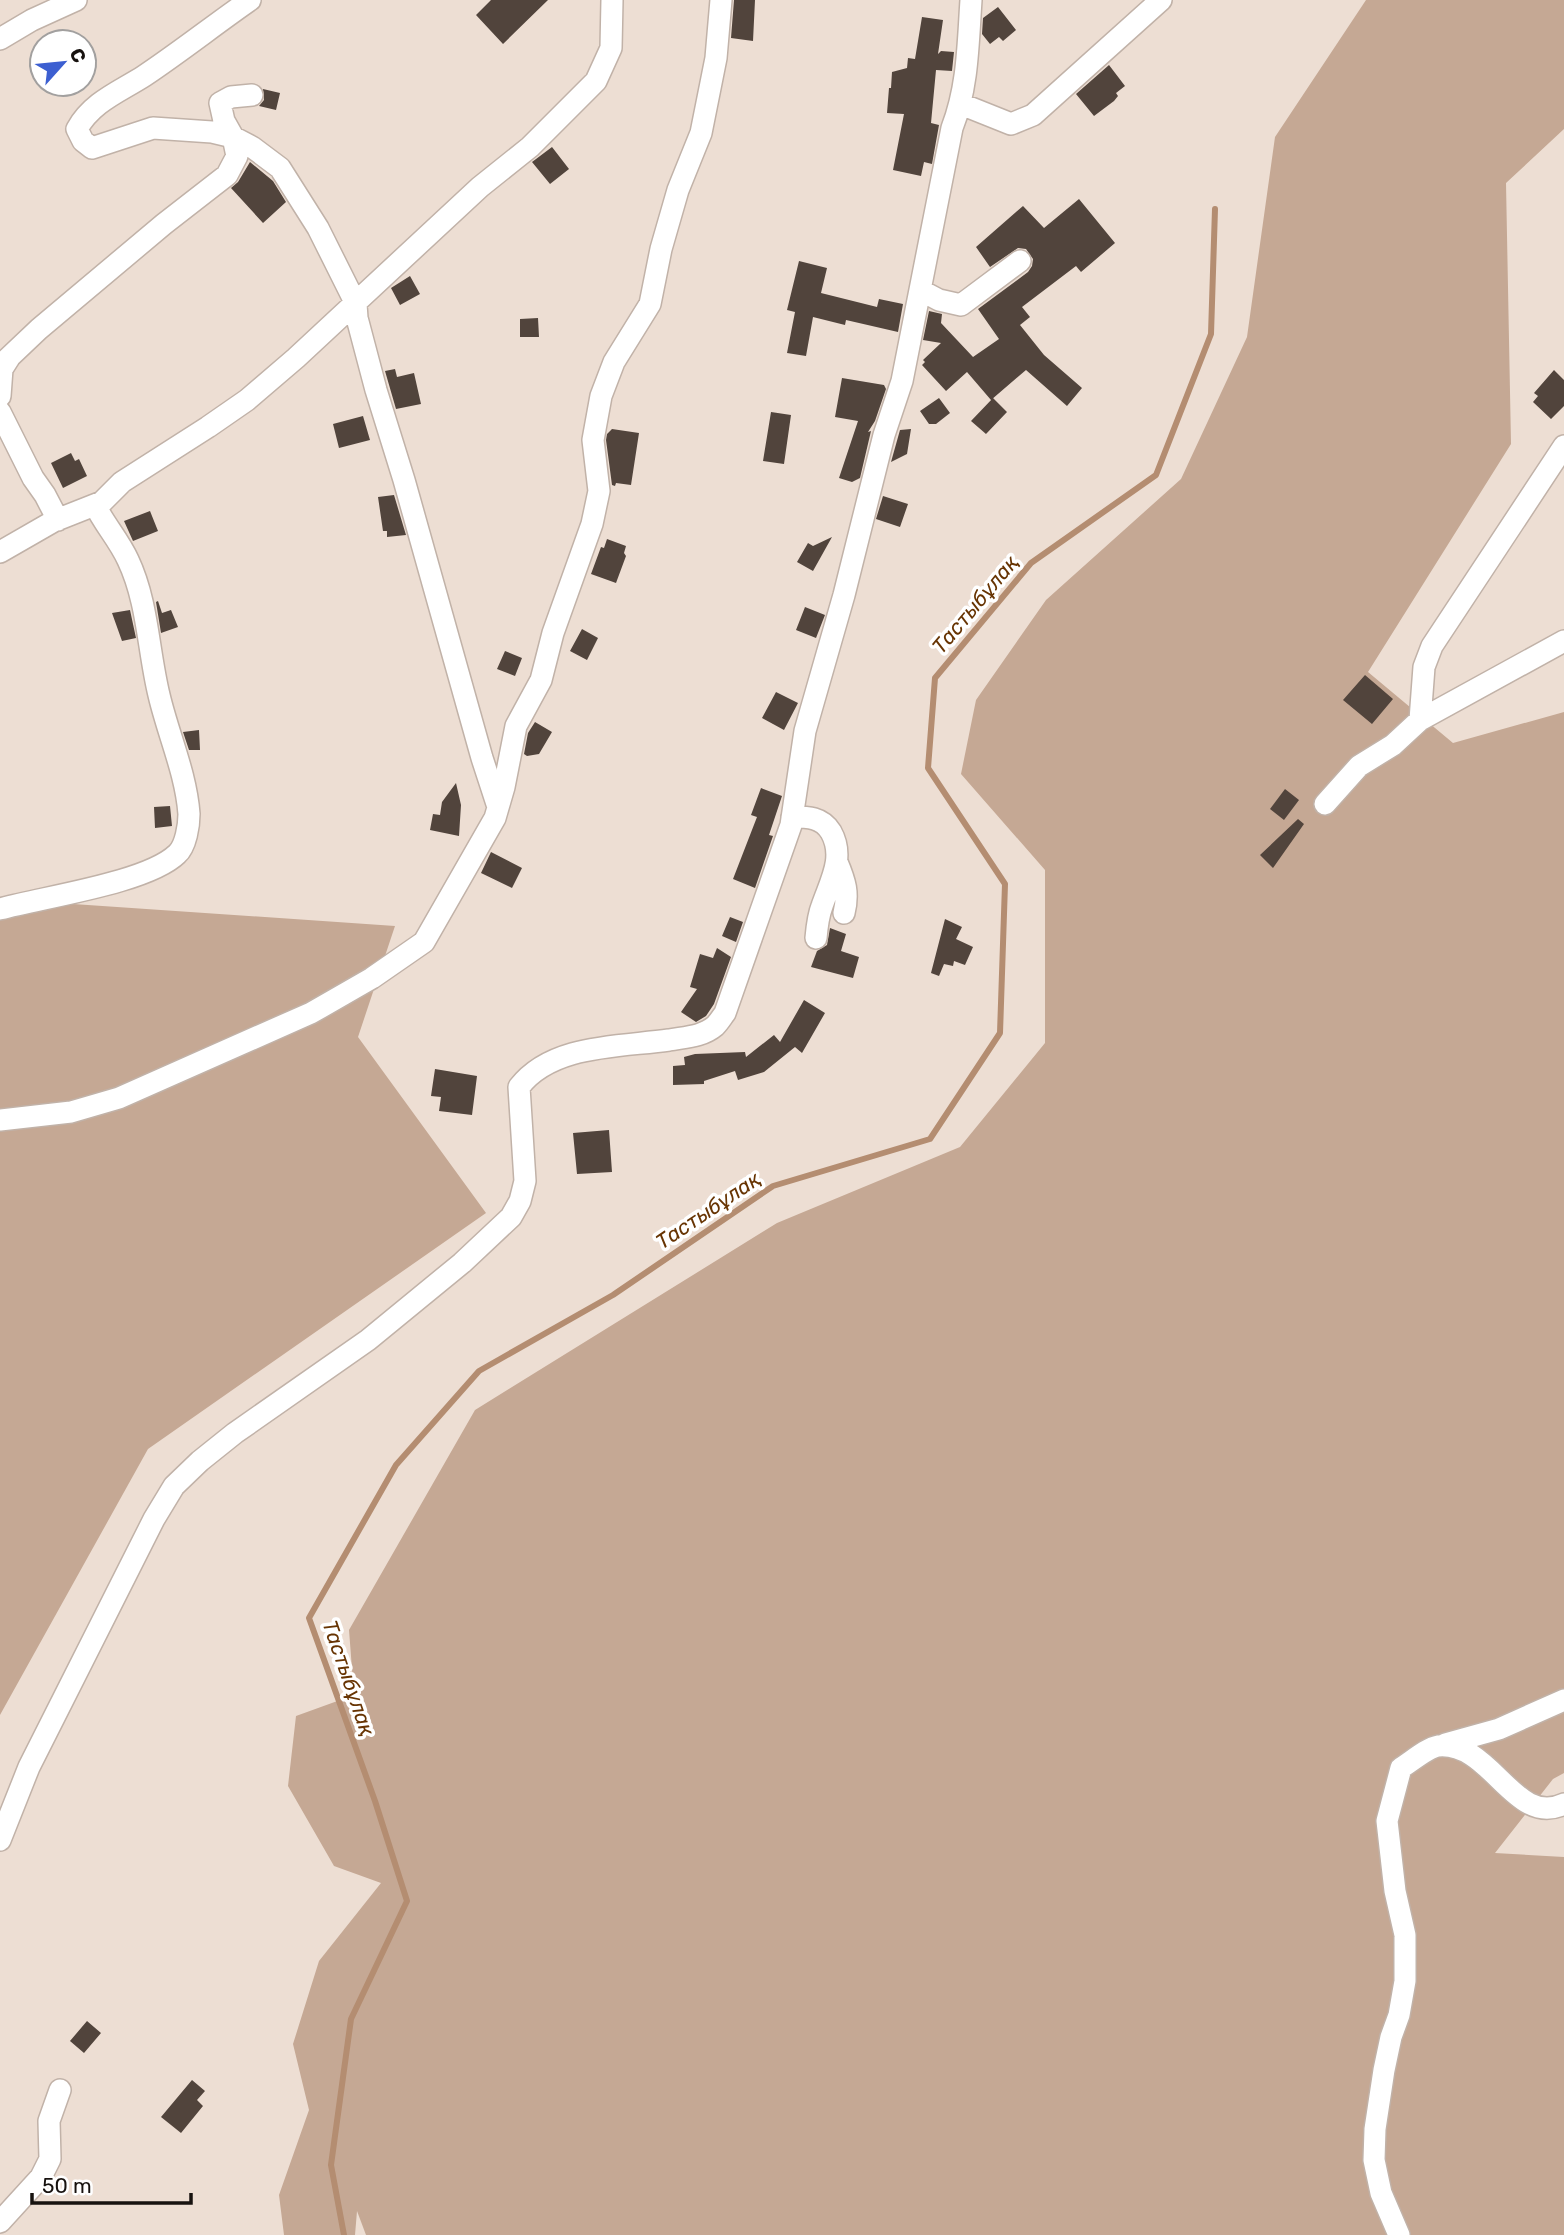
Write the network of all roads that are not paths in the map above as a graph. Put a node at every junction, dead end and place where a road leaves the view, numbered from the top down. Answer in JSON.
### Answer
{"nodes":[{"id":1,"x":76,"y":0,"type":"edge"},
{"id":2,"x":250,"y":0,"type":"edge"},
{"id":3,"x":612,"y":0,"type":"edge"},
{"id":4,"x":721,"y":0,"type":"edge"},
{"id":5,"x":971,"y":0,"type":"edge"},
{"id":6,"x":1161,"y":0,"type":"edge"},
{"id":7,"x":0,"y":39,"type":"edge"},
{"id":8,"x":252,"y":95,"type":"dead end"},
{"id":9,"x":961,"y":104,"type":"junction"},
{"id":10,"x":233,"y":137,"type":"junction"},
{"id":11,"x":1020,"y":261,"type":"dead end"},
{"id":12,"x":920,"y":290,"type":"junction"},
{"id":13,"x":356,"y":304,"type":"junction"},
{"id":14,"x":4,"y":362,"type":"edge"},
{"id":15,"x":0,"y":396,"type":"edge"},
{"id":16,"x":0,"y":412,"type":"edge"},
{"id":17,"x":1564,"y":446,"type":"edge"},
{"id":18,"x":95,"y":505,"type":"junction"},
{"id":19,"x":58,"y":520,"type":"junction"},
{"id":20,"x":0,"y":552,"type":"edge"},
{"id":21,"x":1564,"y":641,"type":"edge"},
{"id":22,"x":1420,"y":720,"type":"junction"},
{"id":23,"x":1325,"y":804,"type":"dead end"},
{"id":24,"x":498,"y":807,"type":"junction"},
{"id":25,"x":792,"y":817,"type":"junction"},
{"id":26,"x":837,"y":862,"type":"junction"},
{"id":27,"x":0,"y":909,"type":"edge"},
{"id":28,"x":844,"y":913,"type":"dead end"},
{"id":29,"x":816,"y":939,"type":"dead end"},
{"id":30,"x":0,"y":1120,"type":"edge"},
{"id":31,"x":1564,"y":1700,"type":"edge"},
{"id":32,"x":1436,"y":1746,"type":"junction"},
{"id":33,"x":1564,"y":1804,"type":"edge"},
{"id":34,"x":0,"y":1840,"type":"edge"},
{"id":35,"x":60,"y":2090,"type":"dead end"},
{"id":36,"x":0,"y":2221,"type":"edge"},
{"id":37,"x":1399,"y":2235,"type":"edge"}],
"edges":[{"from":1,"to":7,"type":"street"},
{"from":2,"to":10,"type":"street"},
{"from":3,"to":13,"type":"street"},
{"from":4,"to":24,"type":"street"},
{"from":5,"to":9,"type":"street"},
{"from":6,"to":9,"type":"street"},
{"from":8,"to":10,"type":"street"},
{"from":9,"to":12,"type":"street"},
{"from":10,"to":13,"type":"street"},
{"from":10,"to":14,"type":"street"},
{"from":11,"to":12,"type":"street"},
{"from":12,"to":25,"type":"street"},
{"from":13,"to":18,"type":"street"},
{"from":13,"to":24,"type":"street"},
{"from":14,"to":15,"type":"street"},
{"from":16,"to":19,"type":"street"},
{"from":17,"to":22,"type":"street"},
{"from":18,"to":19,"type":"street"},
{"from":18,"to":27,"type":"street"},
{"from":19,"to":20,"type":"street"},
{"from":21,"to":22,"type":"street"},
{"from":22,"to":23,"type":"street"},
{"from":24,"to":30,"type":"street"},
{"from":25,"to":26,"type":"street"},
{"from":25,"to":34,"type":"street"},
{"from":26,"to":28,"type":"street"},
{"from":26,"to":29,"type":"street"},
{"from":31,"to":32,"type":"street"},
{"from":32,"to":33,"type":"street"},
{"from":32,"to":37,"type":"street"},
{"from":35,"to":36,"type":"street"}]}
